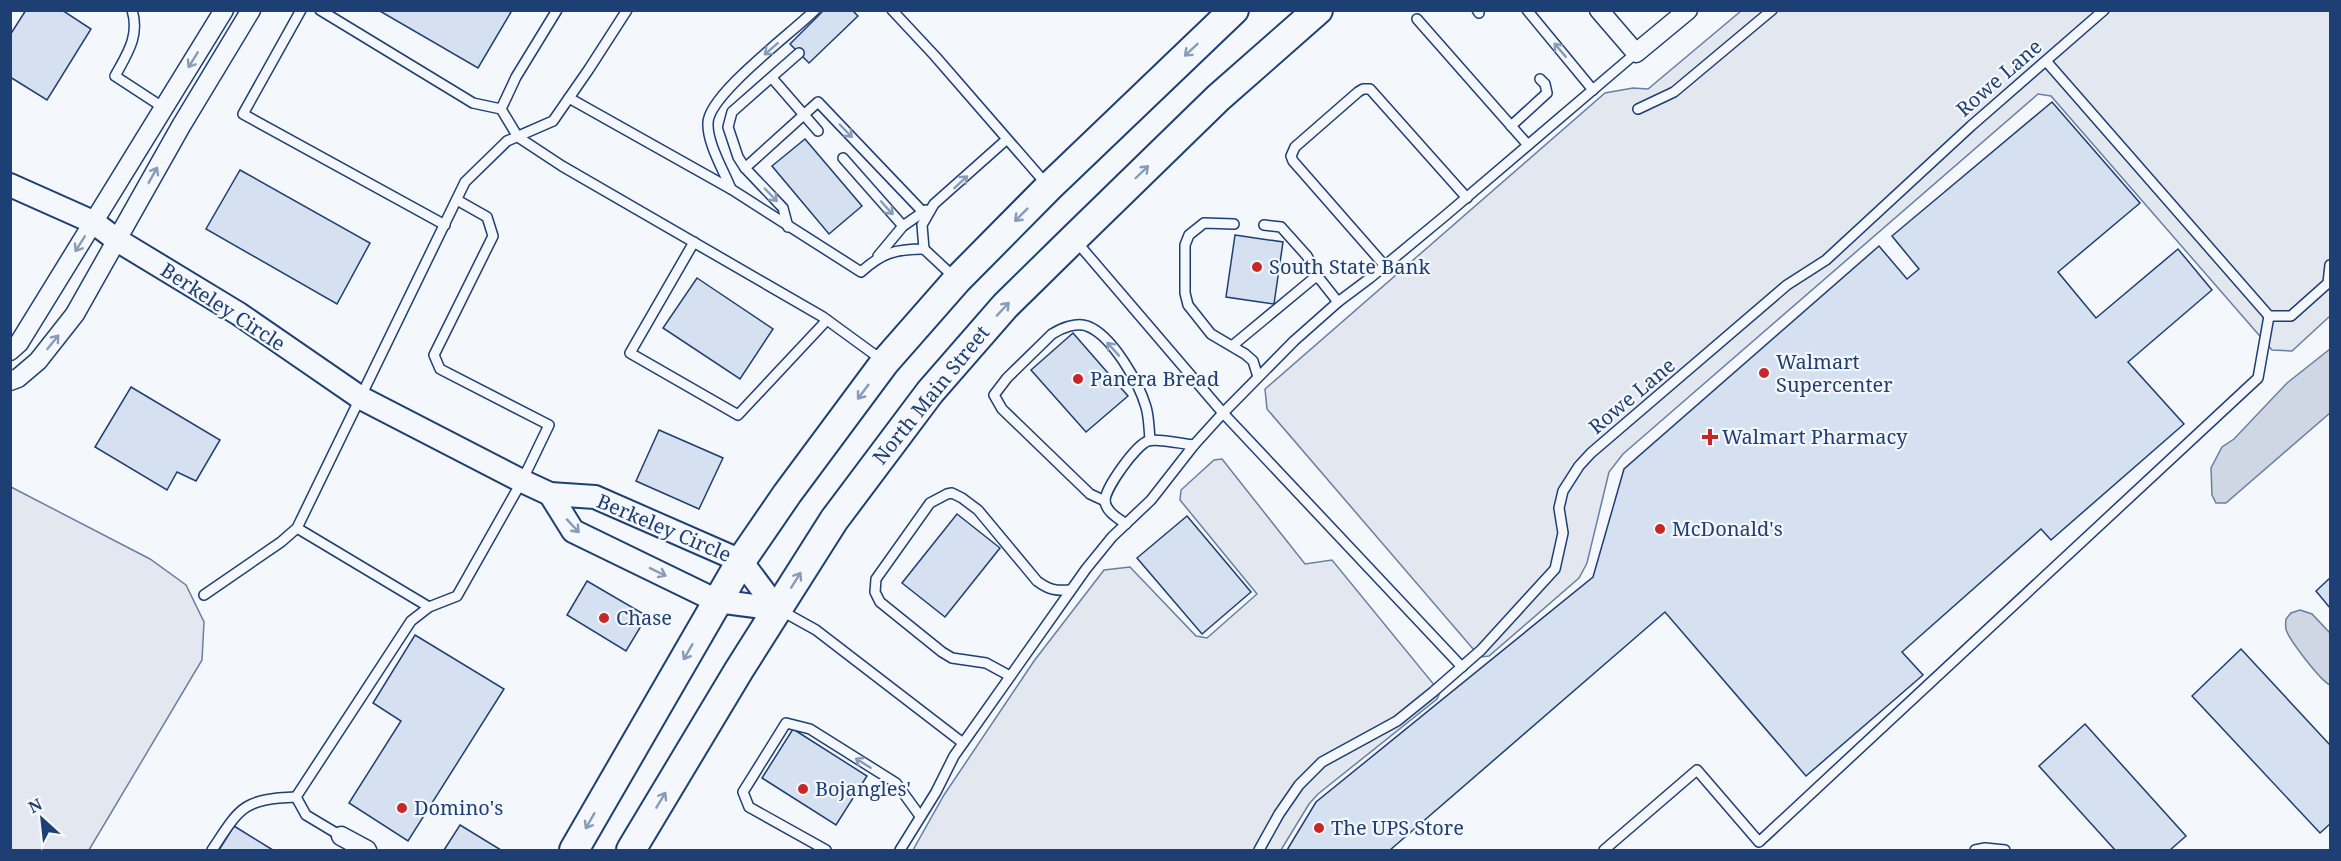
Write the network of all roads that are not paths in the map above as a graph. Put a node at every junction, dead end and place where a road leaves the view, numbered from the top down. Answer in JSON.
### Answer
{"nodes":[{"id":1,"x":132,"y":10,"type":"edge"},
{"id":2,"x":224,"y":10,"type":"edge"},
{"id":3,"x":229,"y":10,"type":"edge"},
{"id":4,"x":301,"y":10,"type":"edge"},
{"id":5,"x":320,"y":10,"type":"edge"},
{"id":6,"x":557,"y":10,"type":"edge"},
{"id":7,"x":627,"y":10,"type":"edge"},
{"id":8,"x":815,"y":10,"type":"edge"},
{"id":9,"x":892,"y":10,"type":"edge"},
{"id":10,"x":1234,"y":10,"type":"edge"},
{"id":11,"x":1318,"y":10,"type":"edge"},
{"id":12,"x":1527,"y":10,"type":"edge"},
{"id":13,"x":1599,"y":10,"type":"edge"},
{"id":14,"x":1772,"y":10,"type":"edge"},
{"id":15,"x":2104,"y":10,"type":"edge"},
{"id":16,"x":1678,"y":14,"type":"edge"},
{"id":17,"x":248,"y":16,"type":"edge"},
{"id":18,"x":1417,"y":19,"type":"dead end"},
{"id":19,"x":799,"y":53,"type":"dead end"},
{"id":20,"x":1636,"y":53,"type":"junction"},
{"id":21,"x":2046,"y":61,"type":"junction"},
{"id":22,"x":772,"y":78,"type":"junction"},
{"id":23,"x":1540,"y":79,"type":"dead end"},
{"id":24,"x":1593,"y":90,"type":"junction"},
{"id":25,"x":569,"y":98,"type":"junction"},
{"id":26,"x":164,"y":108,"type":"junction"},
{"id":27,"x":501,"y":109,"type":"junction"},
{"id":28,"x":1638,"y":109,"type":"dead end"},
{"id":29,"x":804,"y":114,"type":"junction"},
{"id":30,"x":1511,"y":126,"type":"junction"},
{"id":31,"x":818,"y":131,"type":"dead end"},
{"id":32,"x":518,"y":137,"type":"junction"},
{"id":33,"x":1006,"y":140,"type":"junction"},
{"id":34,"x":1528,"y":145,"type":"junction"},
{"id":35,"x":843,"y":158,"type":"dead end"},
{"id":36,"x":745,"y":168,"type":"junction"},
{"id":37,"x":10,"y":185,"type":"edge"},
{"id":38,"x":1049,"y":187,"type":"junction"},
{"id":39,"x":731,"y":189,"type":"junction"},
{"id":40,"x":1467,"y":198,"type":"junction"},
{"id":41,"x":457,"y":200,"type":"junction"},
{"id":42,"x":934,"y":204,"type":"junction"},
{"id":43,"x":923,"y":212,"type":"junction"},
{"id":44,"x":93,"y":222,"type":"junction"},
{"id":45,"x":1234,"y":224,"type":"dead end"},
{"id":46,"x":445,"y":225,"type":"junction"},
{"id":47,"x":1264,"y":225,"type":"dead end"},
{"id":48,"x":903,"y":226,"type":"junction"},
{"id":49,"x":788,"y":227,"type":"junction"},
{"id":50,"x":1074,"y":238,"type":"junction"},
{"id":51,"x":117,"y":240,"type":"junction"},
{"id":52,"x":694,"y":242,"type":"junction"},
{"id":53,"x":924,"y":249,"type":"junction"},
{"id":54,"x":877,"y":258,"type":"junction"},
{"id":55,"x":2331,"y":265,"type":"edge"},
{"id":56,"x":1385,"y":266,"type":"junction"},
{"id":57,"x":1319,"y":278,"type":"junction"},
{"id":58,"x":957,"y":280,"type":"junction"},
{"id":59,"x":1338,"y":302,"type":"junction"},
{"id":60,"x":2269,"y":316,"type":"junction"},
{"id":61,"x":827,"y":320,"type":"junction"},
{"id":62,"x":1232,"y":346,"type":"junction"},
{"id":63,"x":10,"y":351,"type":"edge"},
{"id":64,"x":885,"y":362,"type":"junction"},
{"id":65,"x":1258,"y":377,"type":"junction"},
{"id":66,"x":13,"y":382,"type":"edge"},
{"id":67,"x":361,"y":398,"type":"junction"},
{"id":68,"x":1223,"y":413,"type":"junction"},
{"id":69,"x":1150,"y":440,"type":"junction"},
{"id":70,"x":1194,"y":445,"type":"junction"},
{"id":71,"x":522,"y":481,"type":"junction"},
{"id":72,"x":550,"y":494,"type":"junction"},
{"id":73,"x":1105,"y":501,"type":"junction"},
{"id":74,"x":1126,"y":524,"type":"junction"},
{"id":75,"x":297,"y":528,"type":"junction"},
{"id":76,"x":741,"y":561,"type":"junction"},
{"id":77,"x":1070,"y":591,"type":"junction"},
{"id":78,"x":204,"y":595,"type":"dead end"},
{"id":79,"x":717,"y":602,"type":"junction"},
{"id":80,"x":429,"y":608,"type":"junction"},
{"id":81,"x":777,"y":609,"type":"junction"},
{"id":82,"x":1462,"y":667,"type":"junction"},
{"id":83,"x":1010,"y":676,"type":"junction"},
{"id":84,"x":963,"y":743,"type":"junction"},
{"id":85,"x":296,"y":797,"type":"junction"},
{"id":86,"x":920,"y":816,"type":"junction"},
{"id":87,"x":341,"y":836,"type":"joint"},
{"id":88,"x":212,"y":850,"type":"edge"},
{"id":89,"x":367,"y":850,"type":"edge"},
{"id":90,"x":574,"y":850,"type":"edge"},
{"id":91,"x":631,"y":850,"type":"edge"},
{"id":92,"x":826,"y":850,"type":"edge"},
{"id":93,"x":900,"y":850,"type":"edge"},
{"id":94,"x":1259,"y":850,"type":"edge"},
{"id":95,"x":1604,"y":850,"type":"edge"},
{"id":96,"x":1975,"y":850,"type":"edge"},
{"id":97,"x":2005,"y":850,"type":"edge"}],
"edges":[{"from":1,"to":26,"type":"lane"},
{"from":2,"to":26,"type":"street","one_way":true},
{"from":3,"to":17,"type":"lane"},
{"from":4,"to":46,"type":"lane"},
{"from":5,"to":27,"type":"lane"},
{"from":6,"to":27,"type":"lane"},
{"from":7,"to":25,"type":"lane"},
{"from":8,"to":39,"type":"lane","one_way":true},
{"from":9,"to":33,"type":"lane"},
{"from":10,"to":38,"type":"main road","one_way":true},
{"from":50,"to":11,"type":"main road","name":"North Main Street","one_way":true},
{"from":24,"to":12,"type":"lane","one_way":true},
{"from":13,"to":20,"type":"street"},
{"from":14,"to":28,"type":"lane"},
{"from":15,"to":21,"type":"lane","name":"Rowe Lane"},
{"from":16,"to":20,"type":"street"},
{"from":51,"to":17,"type":"street","one_way":true},
{"from":18,"to":30,"type":"lane"},
{"from":19,"to":22,"type":"lane"},
{"from":20,"to":24,"type":"lane"},
{"from":21,"to":60,"type":"lane"},
{"from":21,"to":82,"type":"lane","name":"Rowe Lane"},
{"from":22,"to":29,"type":"lane"},
{"from":22,"to":36,"type":"lane"},
{"from":23,"to":30,"type":"lane"},
{"from":24,"to":34,"type":"lane"},
{"from":25,"to":32,"type":"lane"},
{"from":25,"to":39,"type":"lane"},
{"from":26,"to":44,"type":"street"},
{"from":27,"to":32,"type":"lane"},
{"from":29,"to":31,"type":"lane"},
{"from":29,"to":36,"type":"lane"},
{"from":29,"to":43,"type":"lane","one_way":true},
{"from":30,"to":34,"type":"lane"},
{"from":32,"to":41,"type":"lane"},
{"from":32,"to":52,"type":"lane"},
{"from":33,"to":38,"type":"lane"},
{"from":42,"to":33,"type":"lane","one_way":true},
{"from":34,"to":40,"type":"lane"},
{"from":35,"to":48,"type":"lane","one_way":true},
{"from":36,"to":49,"type":"lane","one_way":true},
{"from":37,"to":44,"type":"street","name":"Berkeley Circle"},
{"from":38,"to":58,"type":"main road","one_way":true},
{"from":39,"to":49,"type":"lane"},
{"from":40,"to":56,"type":"lane"},
{"from":40,"to":56,"type":"lane"},
{"from":41,"to":46,"type":"lane"},
{"from":41,"to":71,"type":"lane"},
{"from":42,"to":43,"type":"lane"},
{"from":42,"to":53,"type":"lane"},
{"from":43,"to":48,"type":"lane"},
{"from":44,"to":51,"type":"street","name":"Berkeley Circle"},
{"from":44,"to":63,"type":"street","one_way":true},
{"from":45,"to":62,"type":"lane"},
{"from":46,"to":67,"type":"lane"},
{"from":47,"to":57,"type":"lane"},
{"from":48,"to":54,"type":"lane"},
{"from":49,"to":54,"type":"lane"},
{"from":50,"to":68,"type":"lane"},
{"from":81,"to":50,"type":"main road","name":"North Main Street","one_way":true},
{"from":66,"to":51,"type":"street","one_way":true},
{"from":51,"to":67,"type":"street","name":"Berkeley Circle"},
{"from":52,"to":61,"type":"lane"},
{"from":52,"to":61,"type":"lane"},
{"from":53,"to":54,"type":"lane"},
{"from":53,"to":58,"type":"lane"},
{"from":55,"to":60,"type":"lane"},
{"from":56,"to":59,"type":"lane"},
{"from":57,"to":59,"type":"lane"},
{"from":57,"to":62,"type":"lane"},
{"from":58,"to":64,"type":"main road"},
{"from":59,"to":65,"type":"lane"},
{"from":60,"to":95,"type":"lane"},
{"from":61,"to":64,"type":"lane"},
{"from":62,"to":65,"type":"lane"},
{"from":64,"to":76,"type":"main road","one_way":true},
{"from":65,"to":68,"type":"lane"},
{"from":67,"to":71,"type":"street","name":"Berkeley Circle"},
{"from":67,"to":75,"type":"lane"},
{"from":68,"to":70,"type":"lane"},
{"from":68,"to":82,"type":"lane"},
{"from":69,"to":70,"type":"lane"},
{"from":69,"to":73,"type":"lane"},
{"from":69,"to":73,"type":"lane","one_way":true},
{"from":70,"to":74,"type":"lane"},
{"from":71,"to":72,"type":"street","name":"Berkeley Circle"},
{"from":71,"to":80,"type":"lane"},
{"from":72,"to":76,"type":"street","name":"Berkeley Circle"},
{"from":72,"to":79,"type":"street","name":"Berkeley Circle","one_way":true},
{"from":73,"to":74,"type":"lane"},
{"from":74,"to":77,"type":"lane"},
{"from":75,"to":78,"type":"lane"},
{"from":75,"to":80,"type":"lane"},
{"from":76,"to":79,"type":"main road"},
{"from":76,"to":81,"type":"street","name":"Berkeley Circle"},
{"from":77,"to":83,"type":"lane"},
{"from":77,"to":83,"type":"lane"},
{"from":79,"to":81,"type":"street","name":"Berkeley Circle"},
{"from":79,"to":90,"type":"main road","one_way":true},
{"from":80,"to":85,"type":"lane"},
{"from":81,"to":84,"type":"lane"},
{"from":91,"to":81,"type":"main road","name":"North Main Street","one_way":true},
{"from":82,"to":94,"type":"lane","name":"Rowe Lane"},
{"from":83,"to":84,"type":"lane"},
{"from":84,"to":86,"type":"lane"},
{"from":85,"to":87,"type":"lane"},
{"from":85,"to":88,"type":"lane"},
{"from":86,"to":92,"type":"lane","one_way":true},
{"from":86,"to":93,"type":"lane"},
{"from":87,"to":89,"type":"street"},
{"from":96,"to":97,"type":"lane"}]}
